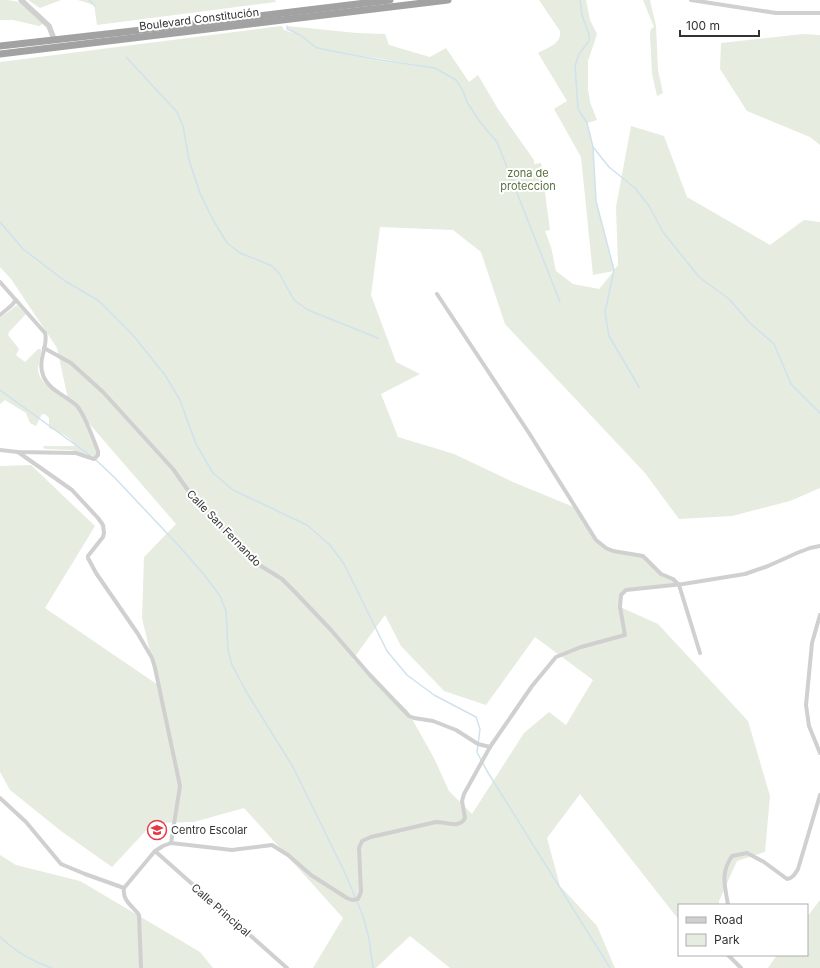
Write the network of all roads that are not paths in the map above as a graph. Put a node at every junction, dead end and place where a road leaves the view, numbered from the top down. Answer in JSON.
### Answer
{"nodes":[{"id":1,"x":21,"y":0,"type":"edge"},
{"id":2,"x":390,"y":0,"type":"edge"},
{"id":3,"x":448,"y":0,"type":"edge"},
{"id":4,"x":691,"y":0,"type":"edge"},
{"id":5,"x":820,"y":13,"type":"edge"},
{"id":6,"x":54,"y":39,"type":"junction"},
{"id":7,"x":0,"y":46,"type":"edge"},
{"id":8,"x":0,"y":54,"type":"edge"},
{"id":9,"x":0,"y":282,"type":"edge"},
{"id":10,"x":437,"y":294,"type":"dead end"},
{"id":11,"x":16,"y":300,"type":"junction"},
{"id":12,"x":0,"y":315,"type":"edge"},
{"id":13,"x":44,"y":348,"type":"junction"},
{"id":14,"x":0,"y":450,"type":"edge"},
{"id":15,"x":18,"y":452,"type":"junction"},
{"id":16,"x":820,"y":546,"type":"edge"},
{"id":17,"x":679,"y":585,"type":"junction"},
{"id":18,"x":820,"y":615,"type":"edge"},
{"id":19,"x":700,"y":653,"type":"dead end"},
{"id":20,"x":490,"y":746,"type":"junction"},
{"id":21,"x":820,"y":753,"type":"edge"},
{"id":22,"x":820,"y":795,"type":"edge"},
{"id":23,"x":0,"y":798,"type":"edge"},
{"id":24,"x":172,"y":843,"type":"junction"},
{"id":25,"x":155,"y":851,"type":"junction"},
{"id":26,"x":124,"y":888,"type":"junction"},
{"id":27,"x":728,"y":904,"type":"edge"},
{"id":28,"x":729,"y":956,"type":"edge"},
{"id":29,"x":141,"y":968,"type":"edge"},
{"id":30,"x":287,"y":968,"type":"edge"},
{"id":31,"x":741,"y":968,"type":"edge"}],
"edges":[{"from":1,"to":6,"type":"street"},
{"from":2,"to":6,"type":"highway","name":"Boulevard Constitución"},
{"from":3,"to":8,"type":"highway","name":"Boulevard Constitución"},
{"from":4,"to":5,"type":"street"},
{"from":6,"to":7,"type":"highway","name":"Boulevard Constitución"},
{"from":9,"to":11,"type":"street"},
{"from":10,"to":17,"type":"street"},
{"from":11,"to":12,"type":"street"},
{"from":11,"to":13,"type":"street"},
{"from":13,"to":15,"type":"street"},
{"from":13,"to":20,"type":"street","name":"Calle San Fernando"},
{"from":14,"to":15,"type":"street"},
{"from":15,"to":24,"type":"street"},
{"from":16,"to":17,"type":"street"},
{"from":17,"to":19,"type":"street"},
{"from":17,"to":20,"type":"street"},
{"from":18,"to":21,"type":"street"},
{"from":20,"to":24,"type":"street"},
{"from":22,"to":27,"type":"street"},
{"from":23,"to":26,"type":"street"},
{"from":24,"to":25,"type":"street"},
{"from":25,"to":26,"type":"street"},
{"from":25,"to":30,"type":"street","name":"Calle Principal"},
{"from":26,"to":29,"type":"street"},
{"from":28,"to":31,"type":"street"}]}
